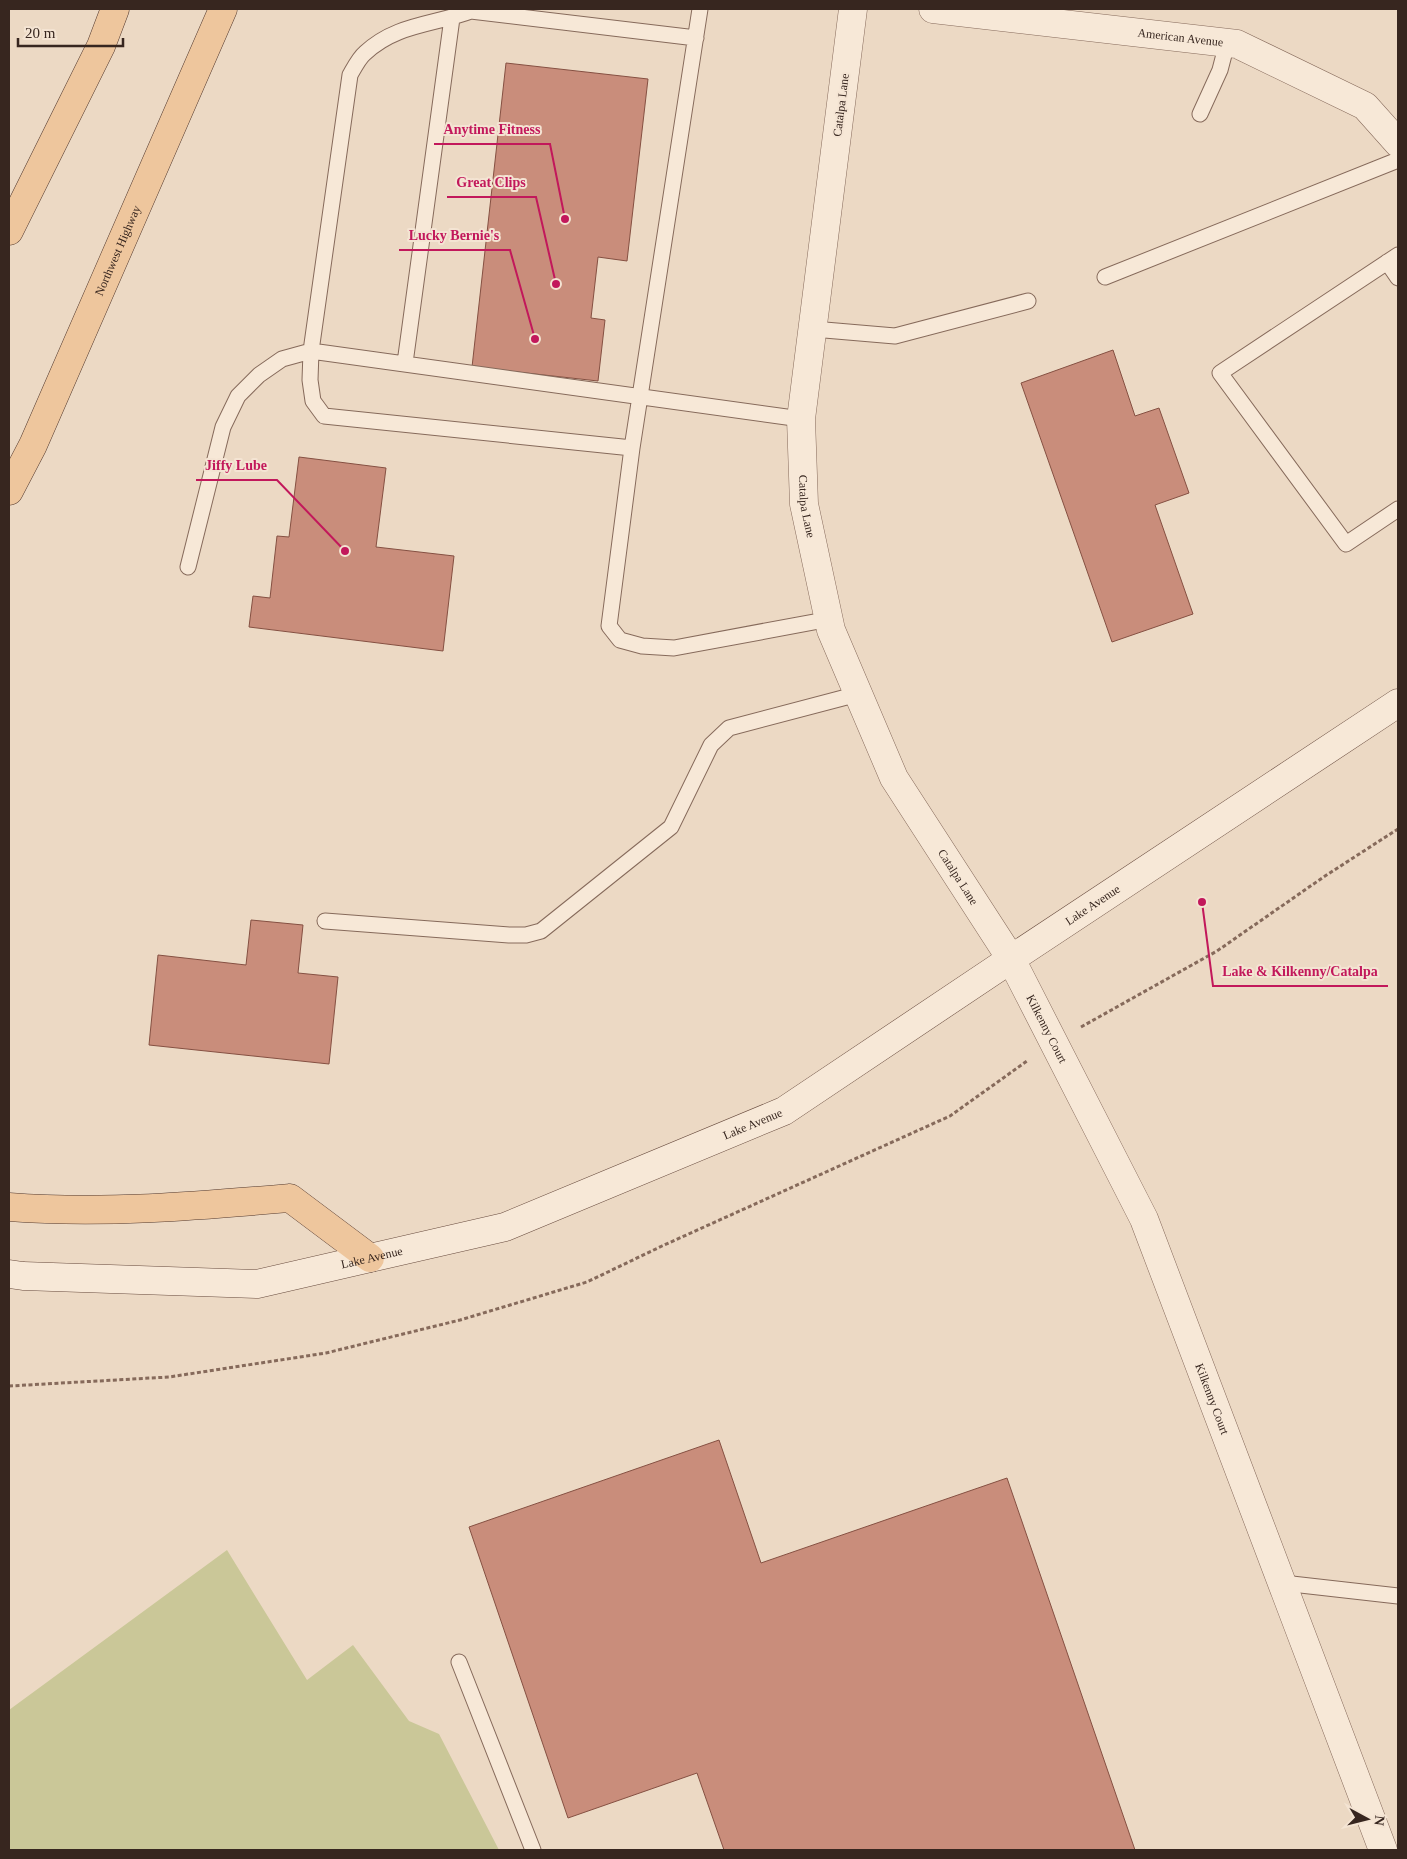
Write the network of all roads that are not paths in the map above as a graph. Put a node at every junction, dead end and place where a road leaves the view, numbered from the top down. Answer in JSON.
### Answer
{"nodes":[{"id":1,"x":115,"y":9,"type":"edge"},
{"id":2,"x":223,"y":9,"type":"edge"},
{"id":3,"x":700,"y":9,"type":"edge"},
{"id":4,"x":852,"y":9,"type":"edge"},
{"id":5,"x":933,"y":9,"type":"edge"},
{"id":6,"x":452,"y":18,"type":"junction"},
{"id":7,"x":696,"y":38,"type":"junction"},
{"id":8,"x":1227,"y":43,"type":"junction"},
{"id":9,"x":1200,"y":114,"type":"dead end"},
{"id":10,"x":1398,"y":143,"type":"edge"},
{"id":11,"x":1398,"y":160,"type":"edge"},
{"id":12,"x":9,"y":231,"type":"edge"},
{"id":13,"x":1393,"y":258,"type":"edge"},
{"id":14,"x":1105,"y":277,"type":"dead end"},
{"id":15,"x":1398,"y":278,"type":"edge"},
{"id":16,"x":1028,"y":301,"type":"dead end"},
{"id":17,"x":813,"y":329,"type":"junction"},
{"id":18,"x":311,"y":351,"type":"junction"},
{"id":19,"x":405,"y":364,"type":"junction"},
{"id":20,"x":640,"y":395,"type":"junction"},
{"id":21,"x":801,"y":419,"type":"junction"},
{"id":22,"x":632,"y":448,"type":"junction"},
{"id":23,"x":9,"y":491,"type":"edge"},
{"id":24,"x":1398,"y":509,"type":"edge"},
{"id":25,"x":188,"y":567,"type":"dead end"},
{"id":26,"x":830,"y":619,"type":"junction"},
{"id":27,"x":858,"y":694,"type":"junction"},
{"id":28,"x":1398,"y":703,"type":"edge"},
{"id":29,"x":325,"y":921,"type":"dead end"},
{"id":30,"x":1011,"y":959,"type":"junction"},
{"id":31,"x":9,"y":1207,"type":"edge"},
{"id":32,"x":370,"y":1258,"type":"junction"},
{"id":33,"x":9,"y":1274,"type":"edge"},
{"id":34,"x":1282,"y":1584,"type":"junction"},
{"id":35,"x":1398,"y":1596,"type":"edge"},
{"id":36,"x":459,"y":1662,"type":"dead end"},
{"id":37,"x":533,"y":1850,"type":"edge"},
{"id":38,"x":1383,"y":1850,"type":"edge"}],
"edges":[{"from":1,"to":12,"type":"main road"},
{"from":2,"to":23,"type":"main road","name":"Northwest Highway"},
{"from":3,"to":7,"type":"lane"},
{"from":4,"to":17,"type":"street","name":"Catalpa Lane"},
{"from":5,"to":8,"type":"street","name":"American Avenue"},
{"from":6,"to":7,"type":"lane"},
{"from":6,"to":18,"type":"lane"},
{"from":6,"to":19,"type":"lane"},
{"from":7,"to":20,"type":"lane"},
{"from":8,"to":9,"type":"lane"},
{"from":8,"to":10,"type":"street","name":"American Avenue"},
{"from":11,"to":14,"type":"lane"},
{"from":13,"to":15,"type":"lane"},
{"from":13,"to":24,"type":"lane"},
{"from":16,"to":17,"type":"lane"},
{"from":17,"to":21,"type":"street","name":"Catalpa Lane"},
{"from":18,"to":19,"type":"lane"},
{"from":18,"to":22,"type":"lane"},
{"from":18,"to":25,"type":"lane"},
{"from":19,"to":20,"type":"lane"},
{"from":20,"to":21,"type":"lane"},
{"from":20,"to":22,"type":"lane"},
{"from":21,"to":26,"type":"street","name":"Catalpa Lane"},
{"from":22,"to":26,"type":"lane"},
{"from":26,"to":27,"type":"street","name":"Catalpa Lane"},
{"from":27,"to":29,"type":"lane"},
{"from":27,"to":30,"type":"street","name":"Catalpa Lane"},
{"from":28,"to":30,"type":"street","name":"Lake Avenue"},
{"from":30,"to":32,"type":"street","name":"Lake Avenue"},
{"from":30,"to":34,"type":"street","name":"Kilkenny Court"},
{"from":31,"to":32,"type":"main road"},
{"from":32,"to":33,"type":"street","name":"Lake Avenue"},
{"from":34,"to":35,"type":"lane"},
{"from":34,"to":38,"type":"street","name":"Kilkenny Court"},
{"from":36,"to":37,"type":"lane"}]}
